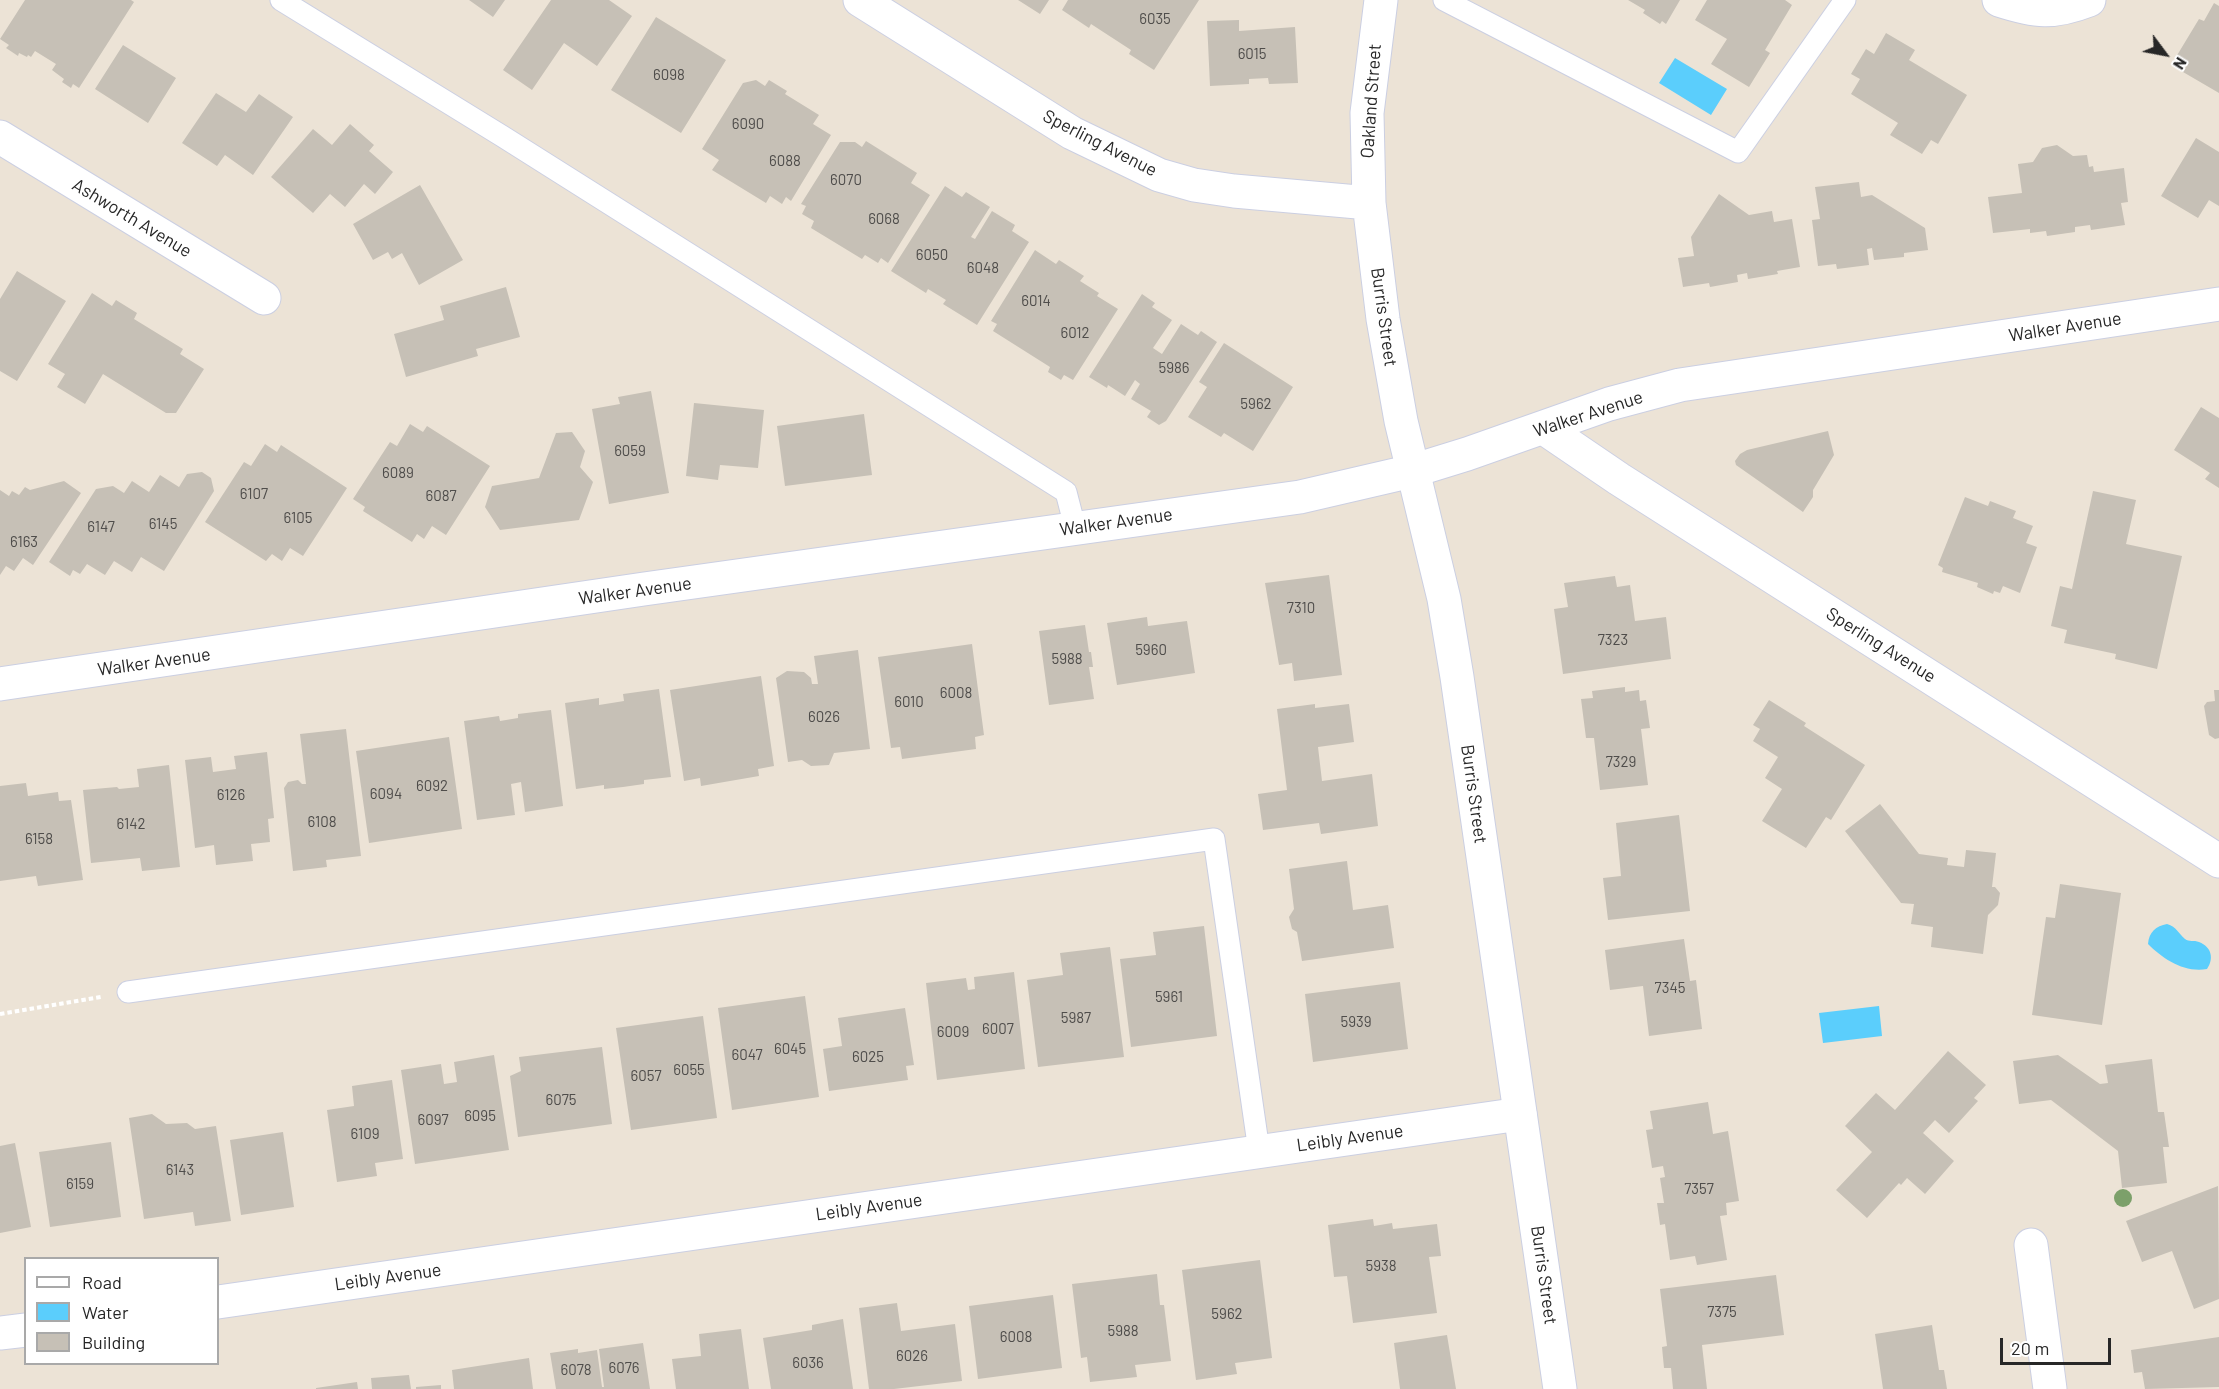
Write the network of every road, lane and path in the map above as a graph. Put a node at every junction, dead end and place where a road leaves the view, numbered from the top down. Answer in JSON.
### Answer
{"nodes":[{"id":1,"x":281,"y":0,"type":"edge"},
{"id":2,"x":860,"y":0,"type":"edge"},
{"id":3,"x":1381,"y":0,"type":"edge"},
{"id":4,"x":1444,"y":0,"type":"edge"},
{"id":5,"x":1845,"y":0,"type":"edge"},
{"id":6,"x":1999,"y":0,"type":"edge"},
{"id":7,"x":2089,"y":0,"type":"edge"},
{"id":8,"x":0,"y":137,"type":"edge"},
{"id":9,"x":1369,"y":203,"type":"junction"},
{"id":10,"x":264,"y":298,"type":"dead end"},
{"id":11,"x":2219,"y":303,"type":"edge"},
{"id":12,"x":1544,"y":428,"type":"junction"},
{"id":13,"x":1412,"y":471,"type":"junction"},
{"id":14,"x":1076,"y":527,"type":"junction"},
{"id":15,"x":0,"y":684,"type":"edge"},
{"id":16,"x":2219,"y":861,"type":"edge"},
{"id":17,"x":128,"y":992,"type":"joint"},
{"id":18,"x":0,"y":1014,"type":"edge"},
{"id":19,"x":1520,"y":1114,"type":"junction"},
{"id":20,"x":1259,"y":1151,"type":"junction"},
{"id":21,"x":2031,"y":1245,"type":"dead end"},
{"id":22,"x":219,"y":1302,"type":"edge"},
{"id":23,"x":24,"y":1330,"type":"edge"},
{"id":24,"x":0,"y":1333,"type":"edge"},
{"id":25,"x":1560,"y":1389,"type":"edge"},
{"id":26,"x":2050,"y":1389,"type":"edge"}],
"edges":[{"from":1,"to":14,"type":"lane"},
{"from":2,"to":9,"type":"street","name":"Sperling Avenue"},
{"from":3,"to":9,"type":"street","name":"Oakland Street"},
{"from":4,"to":5,"type":"lane"},
{"from":6,"to":7,"type":"street"},
{"from":8,"to":10,"type":"street","name":"Ashworth Avenue"},
{"from":9,"to":13,"type":"street","name":"Burris Street"},
{"from":11,"to":12,"type":"street","name":"Walker Avenue"},
{"from":12,"to":13,"type":"street","name":"Walker Avenue"},
{"from":12,"to":16,"type":"street","name":"Sperling Avenue"},
{"from":13,"to":14,"type":"street","name":"Walker Avenue"},
{"from":13,"to":19,"type":"street","name":"Burris Street"},
{"from":14,"to":15,"type":"street","name":"Walker Avenue"},
{"from":17,"to":18,"type":"path"},
{"from":17,"to":20,"type":"lane"},
{"from":19,"to":20,"type":"street","name":"Leibly Avenue"},
{"from":19,"to":25,"type":"street","name":"Burris Street"},
{"from":20,"to":22,"type":"street","name":"Leibly Avenue"},
{"from":21,"to":26,"type":"street"},
{"from":23,"to":24,"type":"street"}]}
